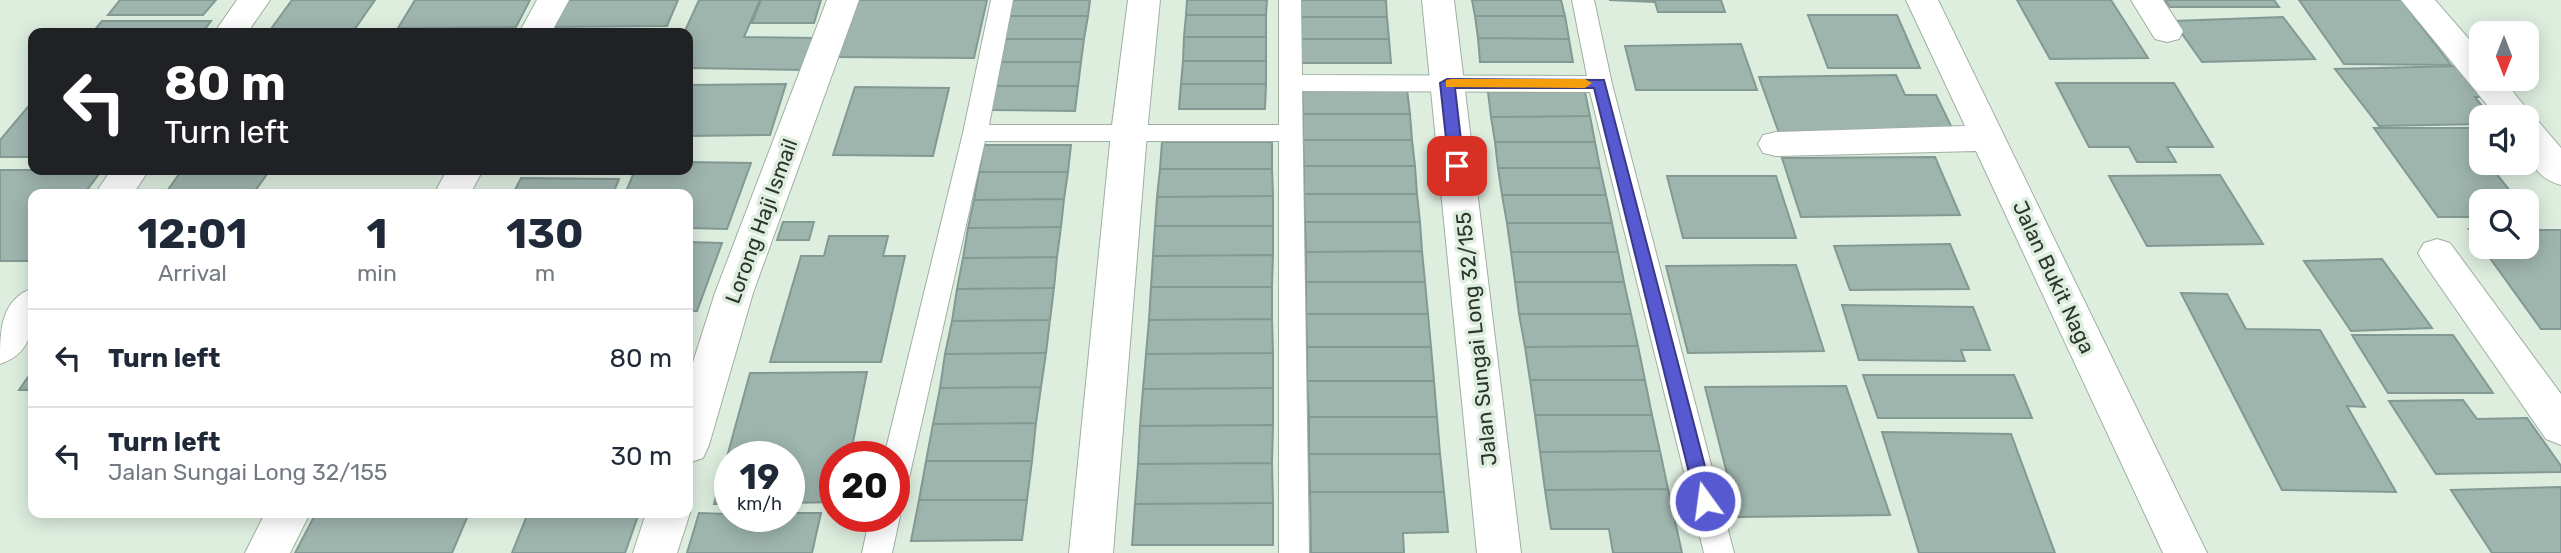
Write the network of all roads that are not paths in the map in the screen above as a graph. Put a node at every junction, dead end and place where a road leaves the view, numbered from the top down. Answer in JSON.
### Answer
{"nodes":[{"id":1,"x":254,"y":0,"type":"edge"},
{"id":2,"x":553,"y":0,"type":"edge"},
{"id":3,"x":843,"y":0,"type":"edge"},
{"id":4,"x":1002,"y":0,"type":"edge"},
{"id":5,"x":1144,"y":0,"type":"edge"},
{"id":6,"x":1290,"y":0,"type":"edge"},
{"id":7,"x":1438,"y":0,"type":"edge"},
{"id":8,"x":1583,"y":0,"type":"edge"},
{"id":9,"x":1922,"y":0,"type":"edge"},
{"id":10,"x":2147,"y":0,"type":"edge"},
{"id":11,"x":2417,"y":0,"type":"edge"},
{"id":12,"x":234,"y":28,"type":"edge"},
{"id":13,"x":539,"y":28,"type":"edge"},
{"id":14,"x":2167,"y":31,"type":"dead end"},
{"id":15,"x":2469,"y":61,"type":"edge"},
{"id":16,"x":1292,"y":83,"type":"junction"},
{"id":17,"x":1447,"y":83,"type":"junction"},
{"id":18,"x":1600,"y":83,"type":"junction"},
{"id":19,"x":2494,"y":91,"type":"edge"},
{"id":20,"x":2505,"y":105,"type":"edge"},
{"id":21,"x":975,"y":133,"type":"junction"},
{"id":22,"x":1129,"y":133,"type":"junction"},
{"id":23,"x":1292,"y":133,"type":"junction"},
{"id":24,"x":1988,"y":138,"type":"junction"},
{"id":25,"x":1776,"y":144,"type":"dead end"},
{"id":26,"x":2539,"y":145,"type":"edge"},
{"id":27,"x":2561,"y":172,"type":"edge"},
{"id":28,"x":2437,"y":253,"type":"dead end"},
{"id":29,"x":28,"y":310,"type":"edge"},
{"id":30,"x":0,"y":348,"type":"edge"},
{"id":31,"x":2561,"y":427,"type":"edge"},
{"id":32,"x":693,"y":428,"type":"edge"},
{"id":33,"x":903,"y":441,"type":"edge"},
{"id":34,"x":285,"y":518,"type":"edge"},
{"id":35,"x":666,"y":518,"type":"edge"},
{"id":36,"x":882,"y":532,"type":"edge"},
{"id":37,"x":267,"y":553,"type":"edge"},
{"id":38,"x":655,"y":553,"type":"edge"},
{"id":39,"x":877,"y":553,"type":"edge"},
{"id":40,"x":1091,"y":553,"type":"edge"},
{"id":41,"x":1294,"y":553,"type":"edge"},
{"id":42,"x":1499,"y":553,"type":"edge"},
{"id":43,"x":1718,"y":553,"type":"edge"},
{"id":44,"x":2185,"y":553,"type":"edge"}],
"edges":[{"from":1,"to":12,"type":"street"},
{"from":2,"to":13,"type":"street"},
{"from":3,"to":32,"type":"street","name":"Lorong Haji Ismail"},
{"from":4,"to":21,"type":"lane"},
{"from":5,"to":22,"type":"street"},
{"from":6,"to":16,"type":"lane"},
{"from":7,"to":17,"type":"street","name":"Jalan Sungai Long 32/155"},
{"from":8,"to":18,"type":"lane"},
{"from":9,"to":24,"type":"street","name":"Jalan Bukit Naga"},
{"from":10,"to":14,"type":"street"},
{"from":11,"to":15,"type":"street"},
{"from":16,"to":17,"type":"lane"},
{"from":16,"to":23,"type":"lane"},
{"from":17,"to":18,"type":"lane"},
{"from":17,"to":42,"type":"street","name":"Jalan Sungai Long 32/155"},
{"from":18,"to":43,"type":"lane"},
{"from":19,"to":20,"type":"street"},
{"from":21,"to":22,"type":"lane"},
{"from":21,"to":33,"type":"lane"},
{"from":22,"to":23,"type":"lane"},
{"from":22,"to":40,"type":"street"},
{"from":23,"to":41,"type":"lane"},
{"from":24,"to":25,"type":"street"},
{"from":24,"to":44,"type":"street","name":"Jalan Bukit Naga"},
{"from":26,"to":27,"type":"street"},
{"from":28,"to":31,"type":"street"},
{"from":29,"to":30,"type":"street"},
{"from":34,"to":37,"type":"street"},
{"from":35,"to":38,"type":"street"},
{"from":36,"to":39,"type":"lane"}]}
